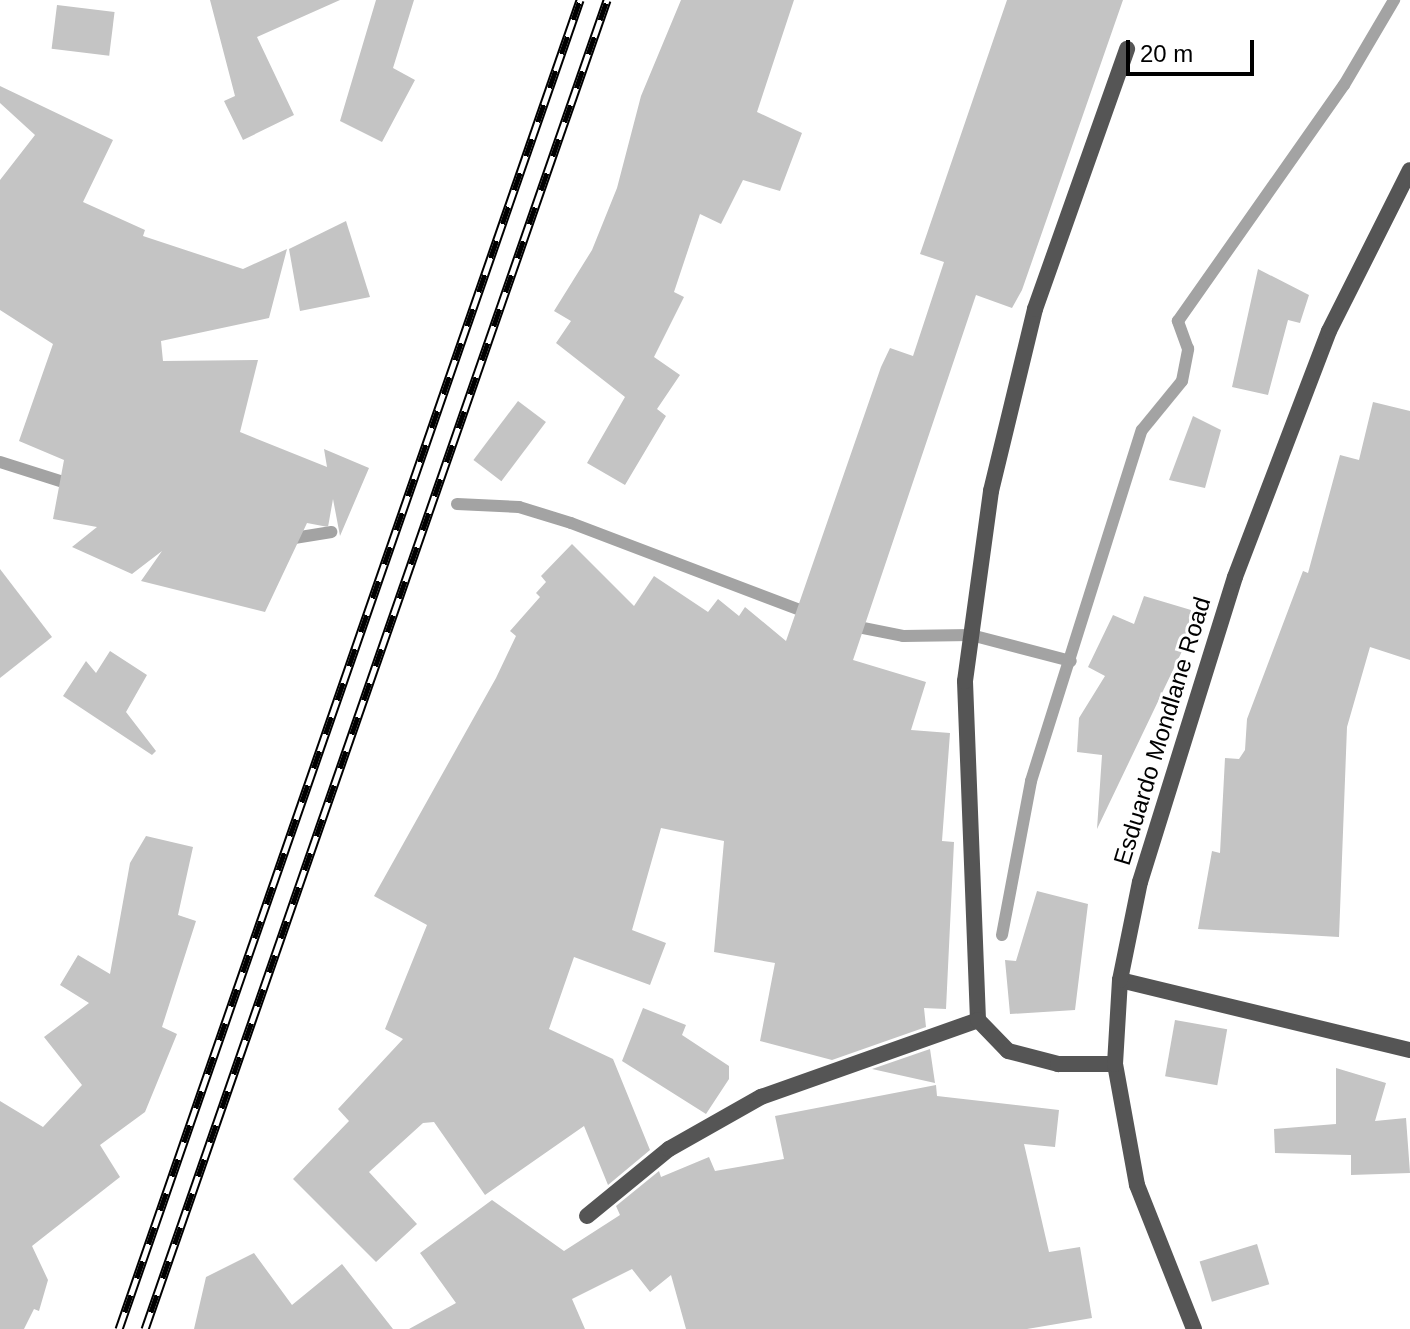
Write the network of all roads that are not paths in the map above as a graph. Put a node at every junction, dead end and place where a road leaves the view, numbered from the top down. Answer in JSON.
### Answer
{"nodes":[{"id":1,"x":1127,"y":49,"type":"dead end"},
{"id":2,"x":1410,"y":170,"type":"edge"},
{"id":3,"x":1406,"y":185,"type":"edge"},
{"id":4,"x":1120,"y":980,"type":"junction"},
{"id":5,"x":978,"y":1020,"type":"junction"},
{"id":6,"x":1410,"y":1050,"type":"edge"},
{"id":7,"x":1115,"y":1064,"type":"junction"},
{"id":8,"x":587,"y":1216,"type":"dead end"},
{"id":9,"x":1194,"y":1329,"type":"edge"}],
"edges":[{"from":1,"to":5,"type":"street"},
{"from":2,"to":3,"type":"street","name":"Esduardo Mondlane Road"},
{"from":3,"to":4,"type":"street","name":"Esduardo Mondlane Road"},
{"from":4,"to":6,"type":"street"},
{"from":4,"to":7,"type":"street","name":"Esduardo Mondlane Road"},
{"from":5,"to":7,"type":"street"},
{"from":5,"to":8,"type":"street"},
{"from":7,"to":9,"type":"street","name":"Esduardo Mondlane Road"}]}
